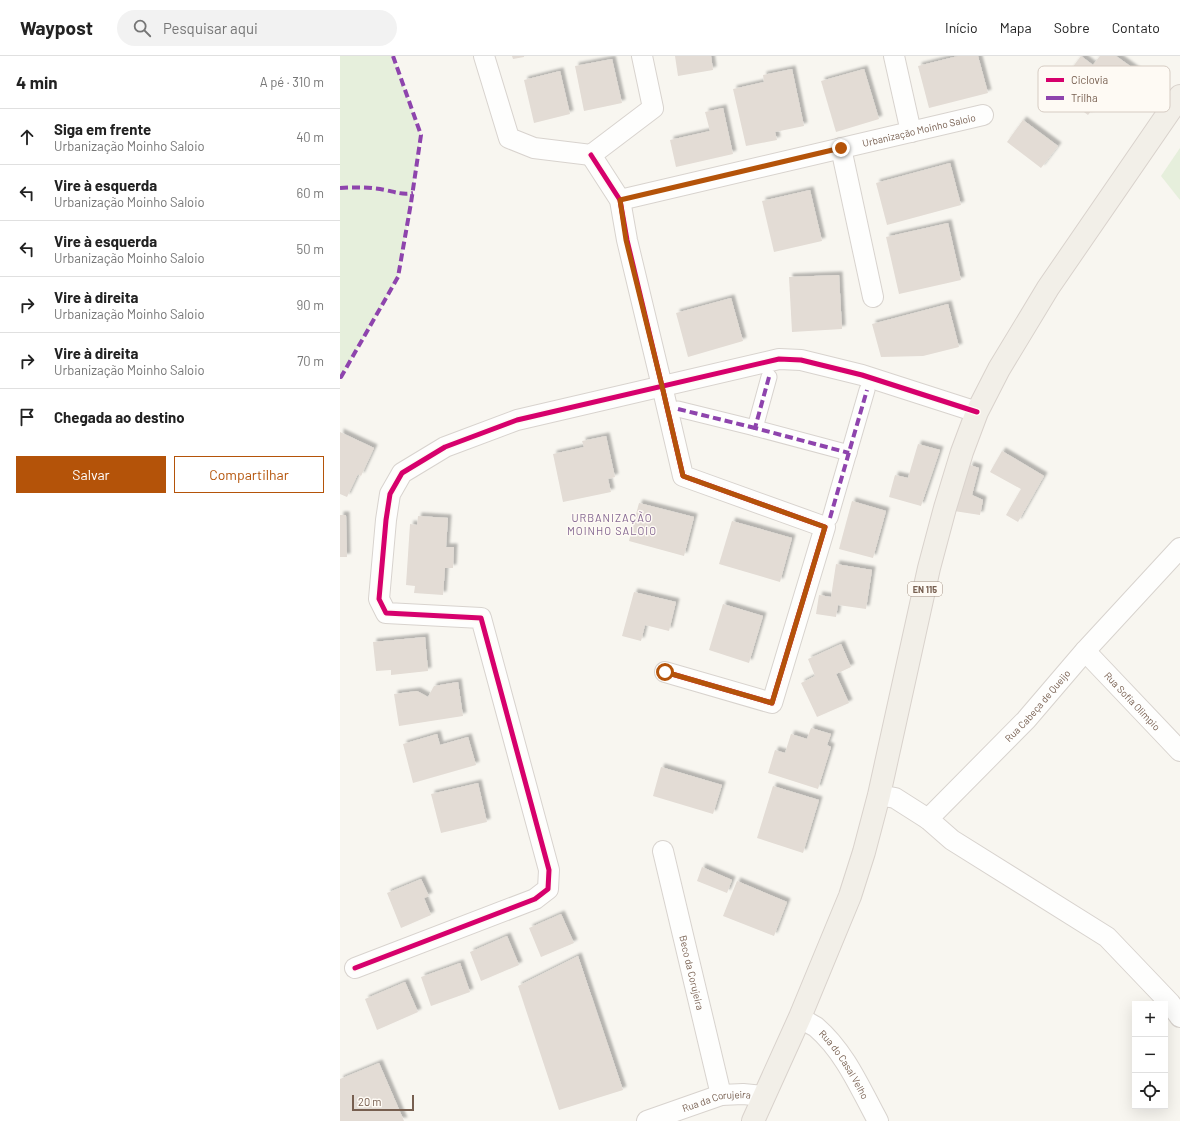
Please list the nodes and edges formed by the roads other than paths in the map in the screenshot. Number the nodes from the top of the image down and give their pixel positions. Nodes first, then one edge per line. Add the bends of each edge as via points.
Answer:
1 (484, 56) edge
2 (642, 56) edge
3 (894, 56) edge
4 (1180, 96) edge
5 (1170, 111) edge
6 (1169, 112) edge
7 (984, 115) dead end
8 (911, 132) junction
9 (841, 148) junction
10 (591, 154) junction
11 (620, 200) junction
12 (873, 297) dead end
13 (769, 377) dead end
14 (662, 386) junction
15 (867, 390) dead end
16 (678, 409) dead end
17 (977, 412) junction
18 (755, 428) junction
19 (849, 453) junction
20 (830, 518) dead end
21 (1180, 548) edge
22 (1085, 651) junction
23 (665, 672) dead end
24 (1180, 751) edge
25 (880, 795) junction
26 (928, 819) junction
27 (663, 851) dead end
28 (355, 968) dead end
29 (800, 1017) junction
30 (1180, 1017) edge
31 (721, 1095) junction
32 (764, 1096) junction
33 (647, 1121) edge
34 (753, 1121) edge
35 (878, 1121) edge

1 - 10 street via 509,138 534,148
2 - 10 street via 653,108
3 - 8 street
4 - 5 main road, EN 115
6 - 17 main road, EN 115 via 1045,294 999,368
7 - 8 street, Urbanização Moinho Saloio
8 - 9 street, Urbanização Moinho Saloio
9 - 11 street, Urbanização Moinho Saloio
9 - 12 street
10 - 11 street
11 - 14 street via 626,240
13 - 18 street
14 - 17 street via 779,359 801,360 862,375
14 - 23 street via 683,476 825,527 772,703
14 - 28 street via 517,420 445,447 402,473 390,494 380,599 386,613 481,618 549,870 548,889 535,898
15 - 19 street
16 - 18 street
17 - 25 main road, EN 115 via 960,459 929,568
18 - 19 street
19 - 20 street
21 - 22 street, Rua Cabeça de Queijo
22 - 24 street, Rua Sofia Olimpio
22 - 26 street, Rua Cabeça de Queijo via 1026,720
25 - 26 street via 895,798
25 - 29 main road, EN 115 via 850,896
26 - 30 street via 952,840 1108,937
27 - 31 street, Beco da Corujeira
29 - 32 main road, EN 115
29 - 35 street, Rua do Casal Velho via 830,1041 846,1062
31 - 32 street, Rua da Corujeira
31 - 33 street, Rua da Corujeira
32 - 34 main road, EN 115

